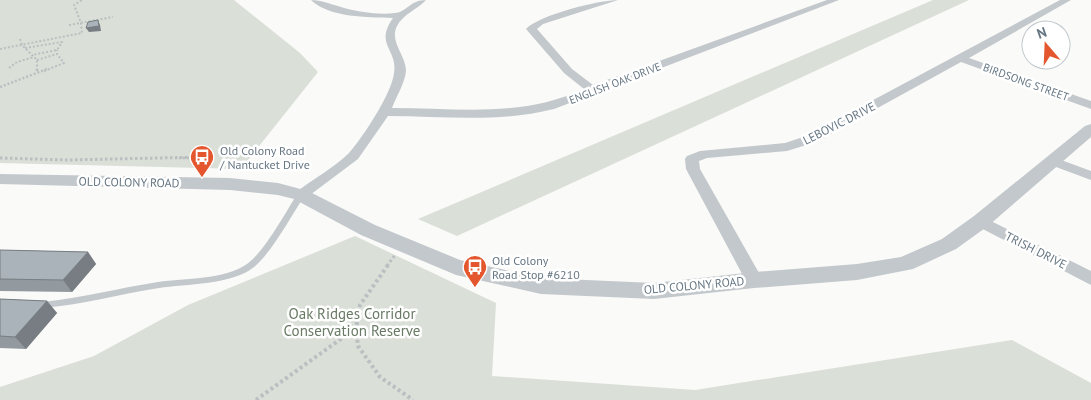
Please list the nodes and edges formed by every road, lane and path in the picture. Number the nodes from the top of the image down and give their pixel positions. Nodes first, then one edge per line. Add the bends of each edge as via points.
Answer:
1 (82, 0) edge
2 (315, 0) edge
3 (422, 0) edge
4 (614, 0) edge
5 (835, 0) edge
6 (1068, 0) edge
7 (399, 16) junction
8 (112, 17) dead end
9 (81, 23) junction
10 (69, 25) dead end
11 (20, 39) dead end
12 (22, 45) junction
13 (25, 48) junction
14 (0, 49) edge
15 (57, 52) junction
16 (34, 57) junction
17 (962, 59) junction
18 (9, 68) dead end
19 (37, 73) junction
20 (0, 87) edge
21 (592, 90) junction
22 (1091, 105) edge
23 (384, 112) junction
24 (1091, 128) edge
25 (0, 158) edge
26 (1053, 161) junction
27 (1091, 176) edge
28 (0, 179) edge
29 (187, 184) junction
30 (301, 195) junction
31 (981, 221) junction
32 (403, 244) junction
33 (1091, 279) edge
34 (754, 280) junction
35 (33, 306) edge
36 (356, 328) junction
37 (256, 400) edge
38 (413, 400) edge

1 - 9 path via 74,5
2 - 7 street via 342,11
3 - 7 street
4 - 21 street via 540,22 531,29 568,71
5 - 21 street, ENGLISH OAK DRIVE
6 - 17 street, LEBOVIC DRIVE
7 - 23 street via 389,36 400,74
8 - 9 path
9 - 10 path
9 - 12 path via 82,33
11 - 12 path
12 - 13 path
12 - 14 path
13 - 15 path via 62,42
13 - 16 path
15 - 16 path
15 - 16 path
15 - 19 path via 64,64
16 - 18 path
16 - 19 path
17 - 22 street, BIRDSONG STREET
17 - 34 street, LEBOVIC DRIVE via 811,139 787,147 705,154 692,160 693,169
19 - 20 path
21 - 23 street, ENGLISH OAK DRIVE via 567,102 503,114
23 - 30 street via 353,156
24 - 26 street, OLD COLONY ROAD
25 - 29 path via 204,157 206,162
26 - 27 street
26 - 31 street, OLD COLONY ROAD
28 - 29 street, OLD COLONY ROAD
29 - 30 street, OLD COLONY ROAD via 252,186
30 - 32 street, OLD COLONY ROAD via 368,230
30 - 35 lane via 257,260 238,273
31 - 33 street, TRISH DRIVE
31 - 34 street, OLD COLONY ROAD via 949,244 906,264 857,272
32 - 34 street, OLD COLONY ROAD via 456,267 541,286 654,291
32 - 36 path via 360,305
36 - 37 path
36 - 38 path via 358,346 380,376

